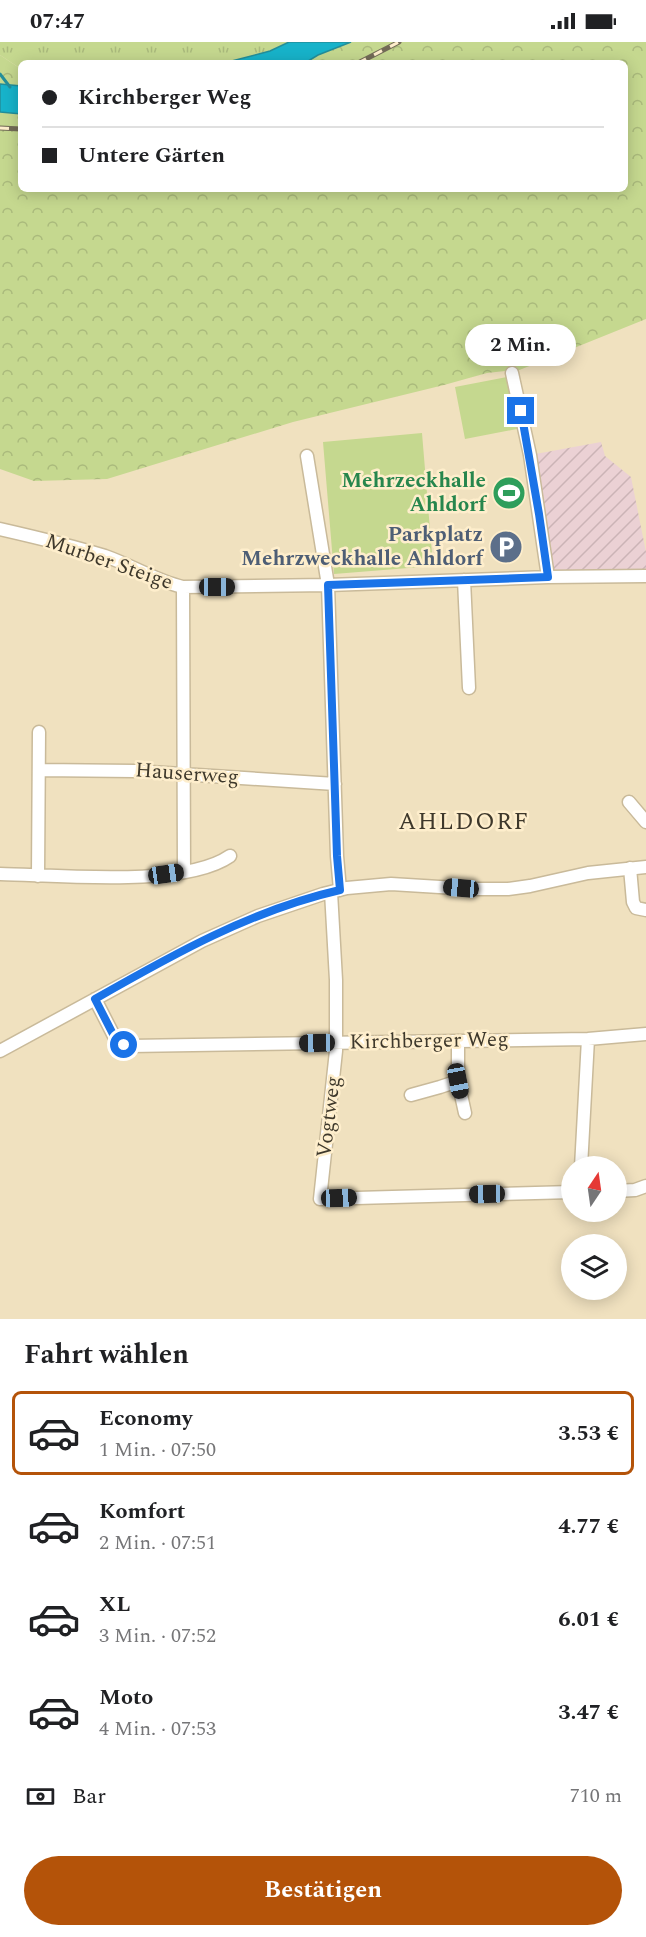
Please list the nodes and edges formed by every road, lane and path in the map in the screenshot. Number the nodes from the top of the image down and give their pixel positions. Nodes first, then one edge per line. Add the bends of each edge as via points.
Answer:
1 (512, 373) dead end
2 (307, 456) dead end
3 (0, 529) edge
4 (646, 576) edge
5 (548, 577) junction
6 (464, 580) junction
7 (328, 585) junction
8 (183, 587) junction
9 (469, 688) dead end
10 (39, 732) dead end
11 (39, 770) junction
12 (183, 774) junction
13 (335, 784) junction
14 (629, 802) dead end
15 (646, 822) edge
16 (230, 856) dead end
17 (646, 867) edge
18 (630, 868) junction
19 (183, 872) junction
20 (0, 874) edge
21 (38, 876) junction
22 (335, 891) junction
23 (646, 910) edge
24 (95, 999) junction
25 (646, 1034) edge
26 (588, 1039) junction
27 (458, 1041) junction
28 (336, 1042) junction
29 (0, 1051) edge
30 (458, 1081) junction
31 (411, 1095) dead end
32 (465, 1113) dead end
33 (582, 1156) edge
34 (646, 1186) edge
35 (627, 1190) edge
36 (561, 1192) edge

1 - 5 street via 530,455
2 - 7 street
3 - 8 street, Murber Steige via 98,554
4 - 5 street, Murber Steige
5 - 6 street, Murber Steige
6 - 7 street, Murber Steige
6 - 9 street
7 - 8 street, Murber Steige
7 - 13 street
8 - 12 street
10 - 11 street
11 - 12 street, Hauserweg
11 - 21 street
12 - 13 street, Hauserweg
12 - 19 street
13 - 22 street
14 - 15 street
16 - 19 street via 219,864
17 - 18 street
18 - 22 street via 508,889 391,884
18 - 23 street via 633,902 636,908
19 - 21 street via 147,876
20 - 21 street
22 - 24 street via 229,928
22 - 28 street, Vogtweg
24 - 28 street, Kirchberger Weg via 116,1040 130,1046
24 - 29 street
25 - 26 street, Kirchberger Weg
26 - 27 street, Kirchberger Weg
26 - 33 street
27 - 28 street, Kirchberger Weg
27 - 30 street
28 - 36 street, Vogtweg via 320,1199
30 - 31 street
30 - 32 street
34 - 35 street

